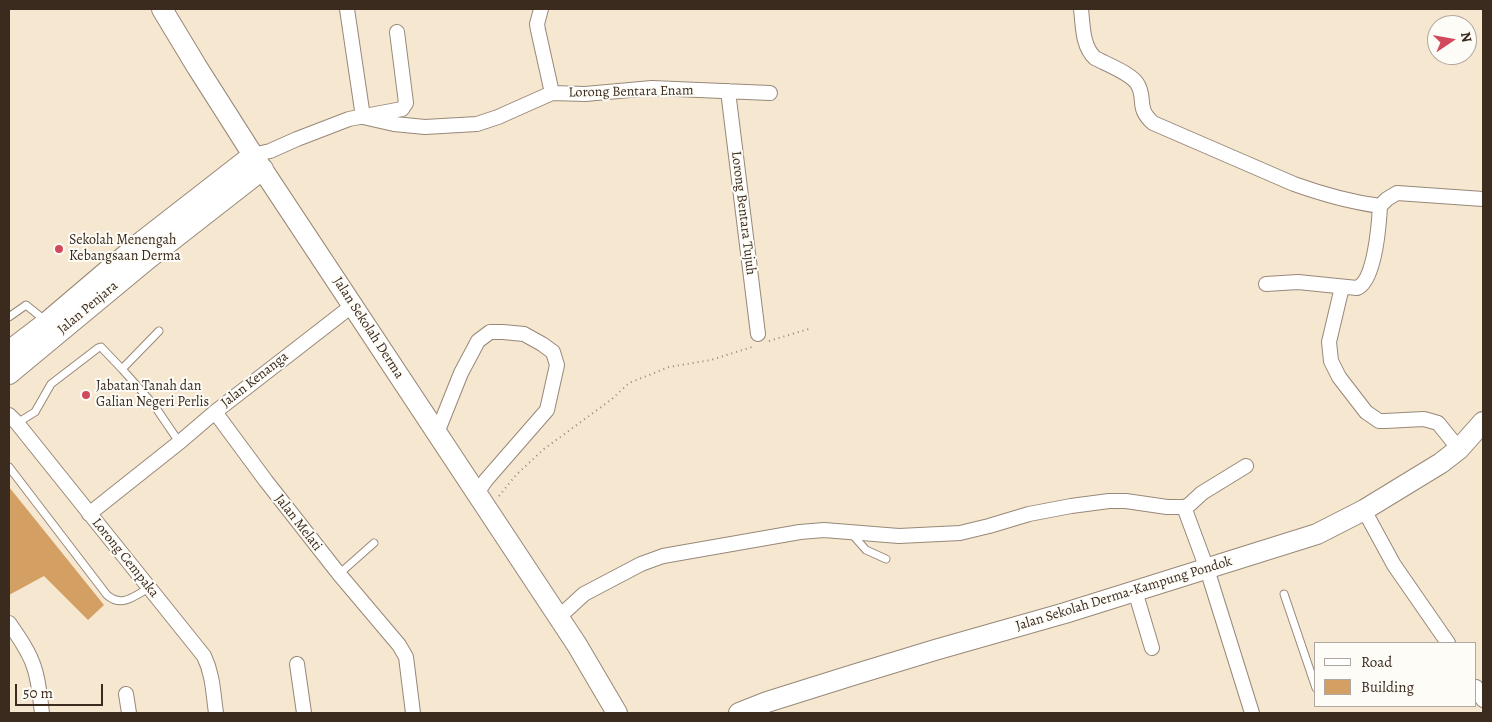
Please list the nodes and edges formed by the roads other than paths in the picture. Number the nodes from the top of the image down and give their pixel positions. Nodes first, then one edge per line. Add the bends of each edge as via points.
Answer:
1 (162, 9) edge
2 (347, 9) edge
3 (541, 9) edge
4 (1081, 9) edge
5 (398, 32) dead end
6 (728, 91) junction
7 (770, 92) dead end
8 (552, 93) junction
9 (363, 117) junction
10 (262, 158) junction
11 (1483, 199) edge
12 (1380, 206) junction
13 (144, 250) junction
14 (1266, 284) dead end
15 (1342, 287) junction
16 (352, 305) junction
17 (9, 317) edge
18 (47, 322) junction
19 (159, 332) dead end
20 (760, 341) road end
21 (9, 351) edge
22 (122, 369) junction
23 (9, 374) edge
24 (215, 412) junction
25 (13, 419) edge
26 (1483, 422) edge
27 (437, 433) junction
28 (181, 441) junction
29 (1459, 449) junction
30 (1246, 466) dead end
31 (9, 467) edge
32 (477, 493) junction
33 (1184, 507) junction
34 (1364, 510) junction
35 (90, 514) junction
36 (851, 532) junction
37 (374, 543) dead end
38 (886, 559) dead end
39 (1207, 569) junction
40 (338, 574) junction
41 (148, 588) junction
42 (1135, 591) junction
43 (1284, 594) dead end
44 (559, 617) junction
45 (9, 622) edge
46 (1447, 642) edge
47 (577, 644) junction
48 (1152, 648) dead end
49 (297, 664) dead end
50 (1314, 682) edge
51 (1477, 689) edge
52 (126, 694) dead end
53 (1483, 700) edge
54 (42, 713) edge
55 (129, 713) edge
56 (216, 713) edge
57 (304, 713) edge
58 (413, 713) edge
59 (617, 713) edge
60 (630, 713) edge
61 (739, 713) edge
62 (1252, 713) edge

1 - 10 street, Jalan Sekolah Derma via 197,67
2 - 9 street
3 - 8 street via 537,24
4 - 12 street via 1088,50 1095,58 1137,82 1143,113 1152,124 1294,184 1338,198
5 - 9 street via 406,103 400,110
6 - 7 street, Lorong Bentara Enam
6 - 8 street, Lorong Bentara Enam via 652,88 585,94
6 - 20 street, Lorong Bentara Tujuh
8 - 9 street via 477,124 425,127
9 - 10 street via 297,138
10 - 13 street, Jalan Penjara
10 - 16 street, Jalan Sekolah Derma
11 - 12 street via 1397,193
12 - 15 street via 1378,233 1366,281 1361,287
13 - 18 street
13 - 23 street, Jalan Penjara
14 - 15 street via 1298,282
15 - 29 street via 1329,342 1330,361 1354,398 1379,421 1424,419 1438,423
16 - 24 street, Jalan Kenanga
16 - 27 street, Jalan Sekolah Derma
17 - 18 lane via 26,305
18 - 21 street
19 - 22 lane
22 - 25 lane via 105,350 98,348 51,384 35,412
22 - 28 lane
24 - 28 street, Jalan Kenanga
24 - 40 street, Jalan Melati
25 - 35 street, Lorong Cempaka
26 - 29 street, Jalan Sekolah Derma-Kampung Pondok
27 - 32 street, Jalan Sekolah Derma
27 - 32 street via 478,341 490,332 524,334 553,352 557,366 547,410
28 - 35 street, Jalan Kenanga
29 - 34 street, Jalan Sekolah Derma-Kampung Pondok
30 - 33 street
31 - 41 lane via 112,600 125,601
32 - 44 street, Jalan Sekolah Derma
33 - 36 street via 1109,501 1029,514 960,533 899,536
33 - 39 street
34 - 39 street, Jalan Sekolah Derma-Kampung Pondok via 1317,534
34 - 46 street via 1394,565
35 - 41 street, Lorong Cempaka
36 - 38 lane via 866,550
36 - 44 street via 800,532 663,556 584,594
37 - 40 lane
39 - 42 street, Jalan Sekolah Derma-Kampung Pondok
39 - 62 street
40 - 58 street, Jalan Melati via 399,644 406,657
41 - 56 street, Lorong Cempaka via 204,656 213,680
42 - 48 street
42 - 61 street, Jalan Sekolah Derma-Kampung Pondok via 926,652
43 - 50 lane
44 - 47 street, Jalan Sekolah Derma
45 - 54 street via 34,666
47 - 59 street, Jalan Sekolah Derma
47 - 60 street, Jalan Sekolah Derma
49 - 57 street
51 - 53 street
52 - 55 street

